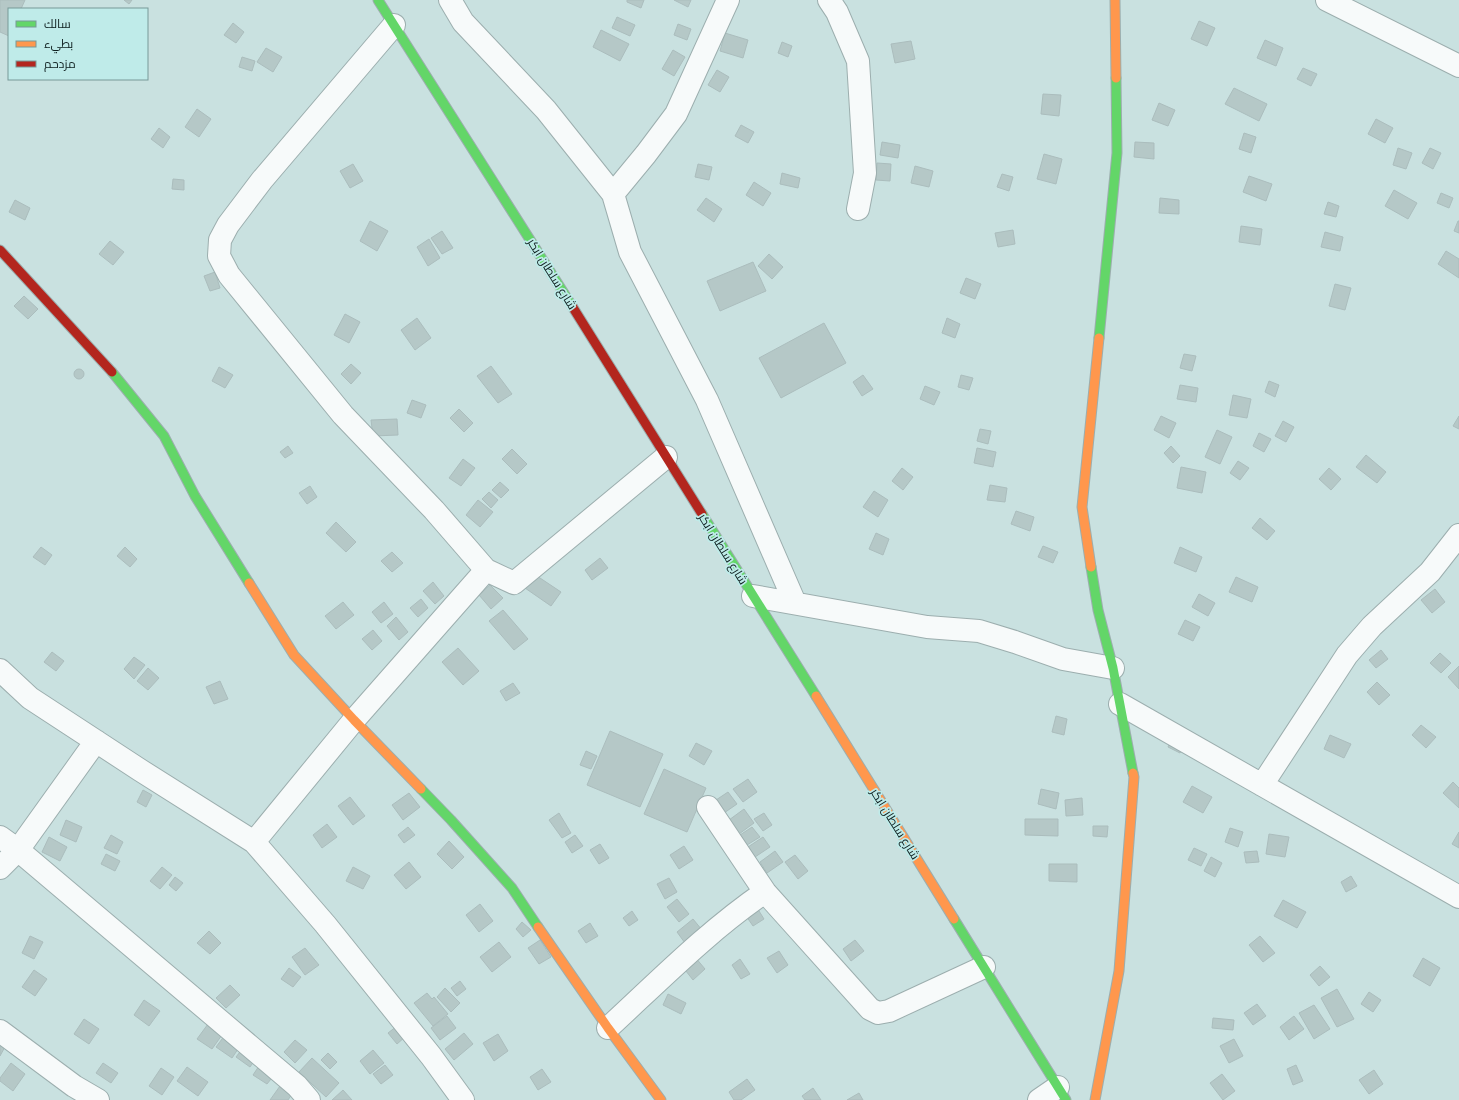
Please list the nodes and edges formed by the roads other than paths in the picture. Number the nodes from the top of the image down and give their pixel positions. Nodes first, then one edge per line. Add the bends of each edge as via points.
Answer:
1 (378, 0) edge
2 (450, 0) edge
3 (728, 0) edge
4 (829, 0) edge
5 (1114, 0) edge
6 (1327, 0) edge
7 (394, 26) junction
8 (1459, 66) edge
9 (613, 194) junction
10 (858, 209) dead end
11 (0, 250) edge
12 (666, 457) junction
13 (1459, 535) edge
14 (486, 570) junction
15 (753, 596) junction
16 (795, 603) junction
17 (1113, 668) junction
18 (0, 670) edge
19 (1120, 704) junction
20 (354, 720) junction
21 (96, 741) junction
22 (1262, 785) junction
23 (708, 807) dead end
24 (0, 837) edge
25 (254, 842) junction
26 (18, 850) junction
27 (0, 868) edge
28 (765, 892) junction
29 (1459, 897) edge
30 (984, 967) junction
31 (608, 1028) junction
32 (0, 1031) edge
33 (69, 1093) edge
34 (1062, 1095) edge
35 (98, 1100) edge
36 (309, 1100) edge
37 (463, 1100) edge
38 (662, 1100) edge
39 (1039, 1100) edge
40 (1095, 1100) edge

1 - 7 main road, شارع سلطان ابكر
2 - 9 street via 463,22 546,110
3 - 9 street via 676,114
4 - 10 street via 837,12 858,61 865,172
5 - 17 main road via 1117,153 1082,507 1098,610
6 - 8 street
7 - 12 main road, شارع سلطان ابكر
7 - 14 street via 262,180 228,225 220,240 219,256 229,275 343,415 434,510
9 - 16 street via 630,252 707,400
11 - 20 main road via 114,374 164,436 195,496 294,655
12 - 14 street via 514,583
12 - 15 main road, شارع سلطان ابكر
13 - 22 street via 1430,572 1372,626 1347,655
14 - 20 street
15 - 16 street
15 - 30 main road, شارع سلطان ابكر
16 - 17 street via 927,627 978,631 1063,659
17 - 19 main road
18 - 21 street via 30,698
19 - 22 street
19 - 40 main road via 1134,777 1119,971
20 - 25 street
20 - 31 main road via 451,820 512,888
21 - 25 street
21 - 26 street
22 - 29 street
23 - 28 street
24 - 26 street
25 - 37 street via 335,935
26 - 27 street
26 - 36 street via 297,1086
28 - 30 street via 870,1009 878,1013 889,1011
28 - 31 street via 738,910
30 - 34 main road, شارع سلطان ابكر
31 - 38 main road
32 - 33 street
33 - 35 street
34 - 39 street

